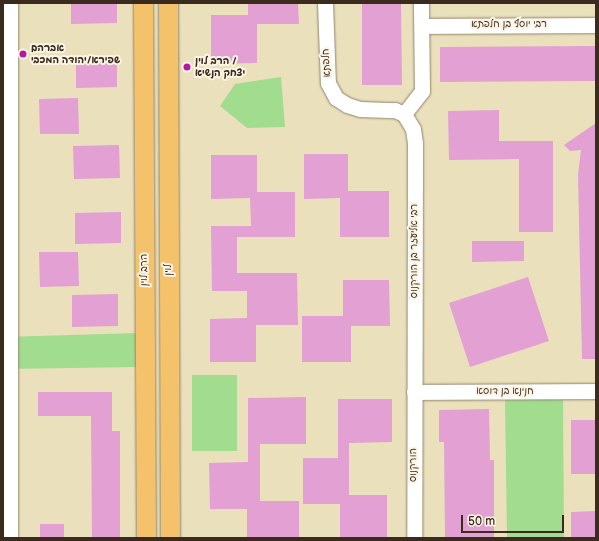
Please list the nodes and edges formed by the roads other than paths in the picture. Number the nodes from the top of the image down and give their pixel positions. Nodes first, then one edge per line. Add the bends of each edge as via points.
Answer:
1 (10, 3) edge
2 (144, 3) edge
3 (168, 3) edge
4 (325, 3) edge
5 (421, 3) edge
6 (596, 25) edge
7 (422, 26) junction
8 (6, 69) edge
9 (404, 114) junction
10 (596, 391) edge
11 (414, 392) junction
12 (7, 469) edge
13 (10, 538) edge
14 (146, 538) edge
15 (170, 538) edge
16 (414, 538) edge

1 - 8 street
2 - 14 main road, הרב לוין
3 - 15 main road, לוין
4 - 9 street, חלפתא via 328,83 336,98 360,109 395,110
5 - 7 street
6 - 7 street, רבי יוסף בן חלפתא
7 - 9 street via 422,91
8 - 12 street
9 - 11 street, רבי אליעזר בן הורקנוס via 410,121 415,143
10 - 11 street, חנינא בן דוסא
11 - 16 street, הורקנוס
12 - 13 street

